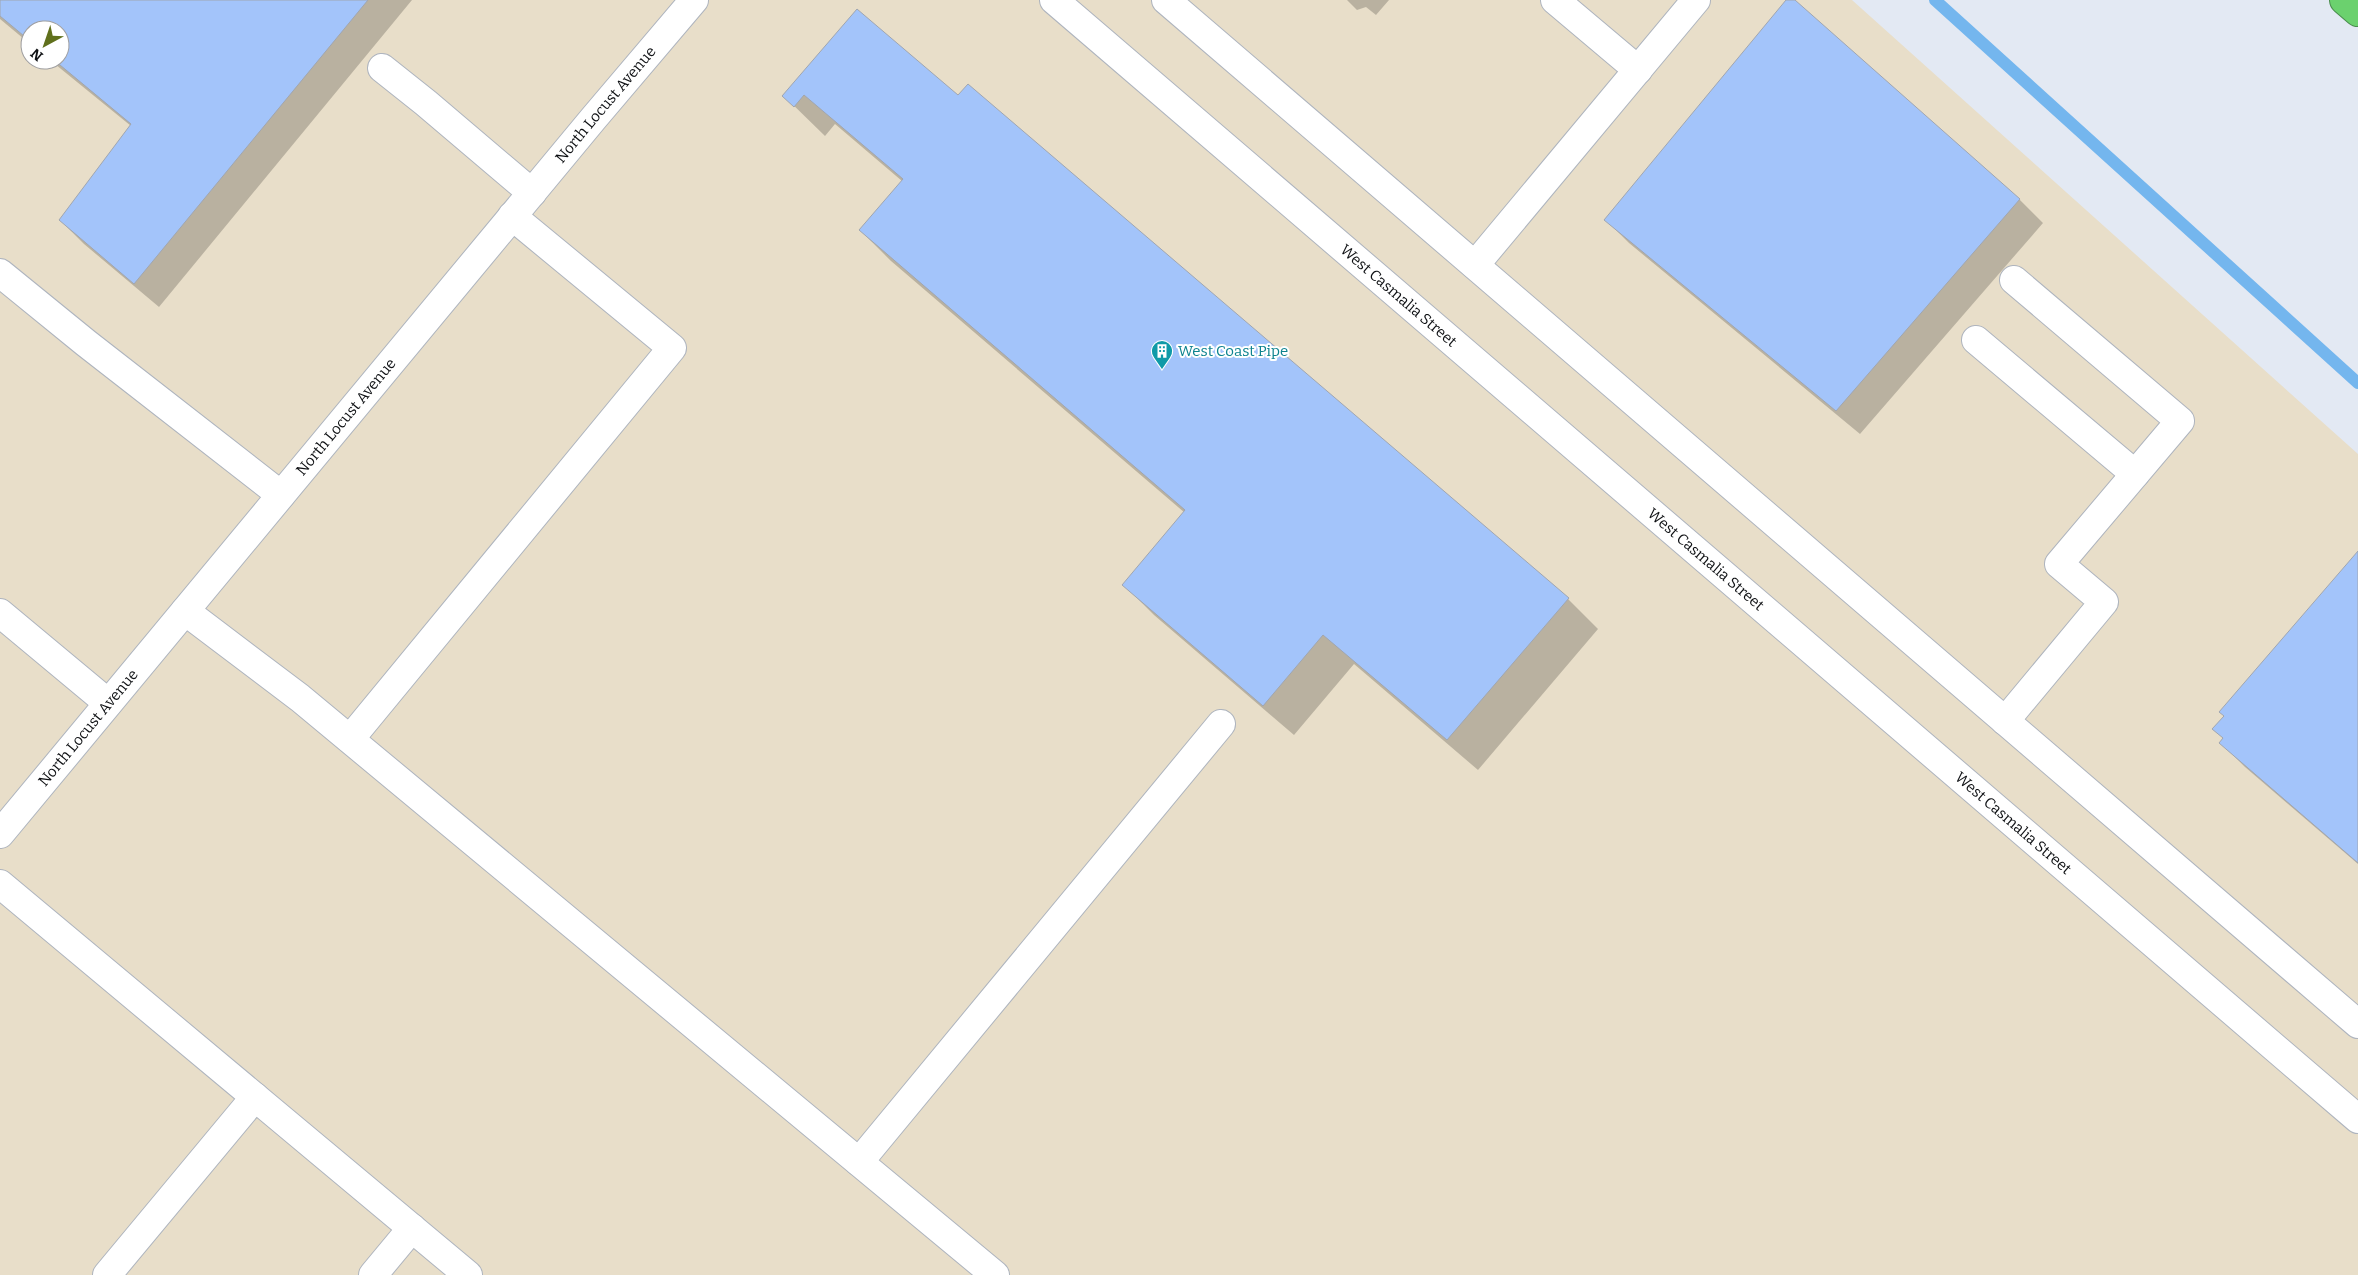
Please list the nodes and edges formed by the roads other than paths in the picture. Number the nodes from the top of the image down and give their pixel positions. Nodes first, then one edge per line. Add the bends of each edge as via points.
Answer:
1 (694, 0) edge
2 (1054, 0) edge
3 (1166, 0) edge
4 (1556, 0) edge
5 (1696, 0) edge
6 (2344, 0) edge
7 (2358, 12) edge
8 (382, 68) dead end
9 (1638, 70) junction
10 (532, 193) junction
11 (512, 216) junction
12 (1475, 265) junction
13 (0, 273) edge
14 (2014, 280) dead end
15 (1976, 340) dead end
16 (2135, 474) junction
17 (281, 496) junction
18 (185, 611) junction
19 (0, 613) edge
20 (108, 703) junction
21 (2005, 721) junction
22 (1221, 724) dead end
23 (350, 739) junction
24 (0, 834) edge
25 (0, 884) edge
26 (2358, 1024) edge
27 (255, 1097) junction
28 (2358, 1119) edge
29 (858, 1162) junction
30 (412, 1228) junction
31 (107, 1275) edge
32 (373, 1275) edge
33 (468, 1275) edge
34 (995, 1275) edge

1 - 10 street, North Locust Avenue
2 - 28 street, West Casmalia Street
3 - 12 street
4 - 9 street
5 - 9 street
6 - 7 highway
8 - 10 street
9 - 12 street
10 - 11 street, North Locust Avenue
11 - 17 street, North Locust Avenue
11 - 23 street via 672,348
12 - 21 street
13 - 17 street
14 - 16 street via 2180,421
15 - 16 street
16 - 21 street via 2059,564 2104,602
17 - 18 street, North Locust Avenue
18 - 20 street, North Locust Avenue
18 - 23 street
19 - 20 street
20 - 24 street, North Locust Avenue
21 - 26 street
22 - 29 street
23 - 29 street
25 - 27 street
27 - 30 street
27 - 31 street
29 - 34 street
30 - 32 street
30 - 33 street

